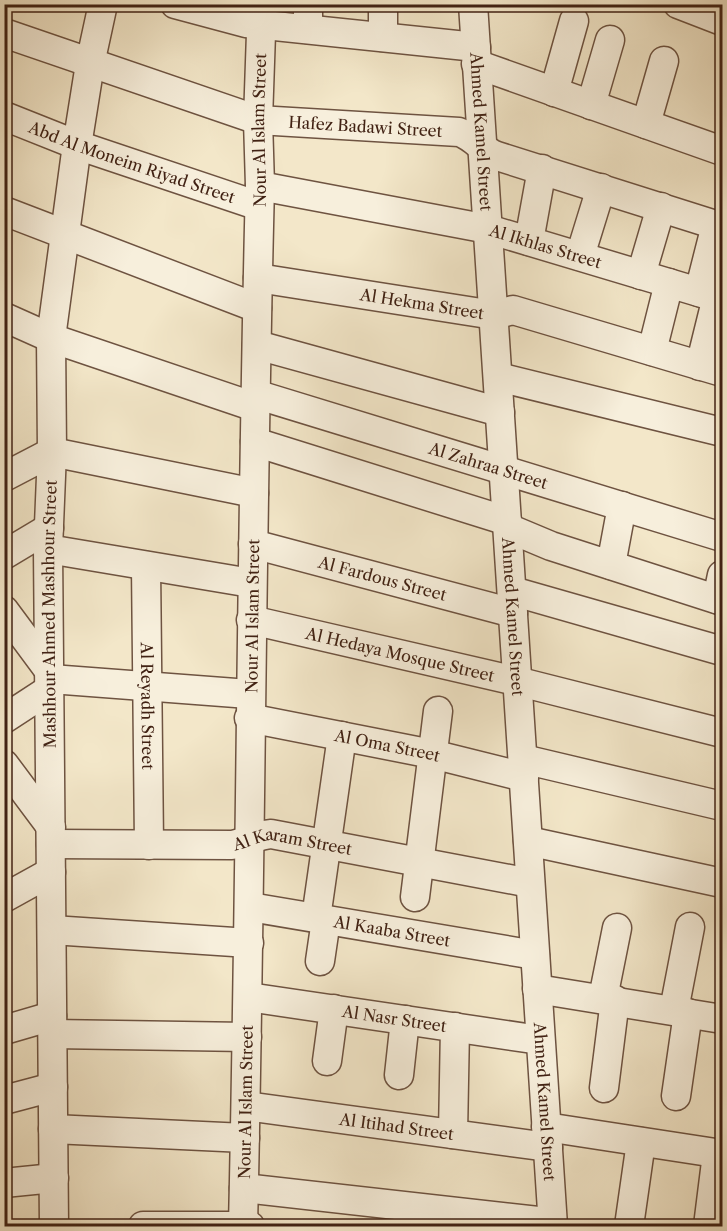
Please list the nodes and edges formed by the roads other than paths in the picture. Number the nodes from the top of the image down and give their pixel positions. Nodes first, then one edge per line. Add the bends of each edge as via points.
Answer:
1 (103, 4) edge
2 (176, 4) edge
3 (383, 4) edge
4 (473, 4) edge
5 (678, 4) edge
6 (262, 14) edge
7 (308, 17) edge
8 (574, 21) dead end
9 (723, 21) edge
10 (4, 33) edge
11 (383, 37) junction
12 (610, 40) dead end
13 (476, 55) junction
14 (664, 62) dead end
15 (90, 64) junction
16 (554, 92) junction
17 (591, 105) junction
18 (4, 116) edge
19 (258, 120) junction
20 (646, 124) junction
21 (720, 142) edge
22 (77, 145) junction
23 (483, 148) junction
24 (542, 169) junction
25 (601, 188) junction
26 (260, 196) junction
27 (661, 207) junction
28 (4, 210) edge
29 (719, 226) edge
30 (488, 229) junction
31 (63, 235) junction
32 (529, 241) junction
33 (579, 256) junction
34 (641, 274) junction
35 (258, 278) junction
36 (669, 283) junction
37 (713, 296) edge
38 (257, 308) junction
39 (494, 315) junction
40 (4, 317) edge
41 (51, 338) junction
42 (256, 345) junction
43 (652, 351) junction
44 (711, 369) edge
45 (498, 377) junction
46 (255, 400) junction
47 (500, 412) junction
48 (723, 432) edge
49 (255, 442) junction
50 (52, 452) junction
51 (504, 470) junction
52 (4, 477) edge
53 (254, 493) junction
54 (622, 506) junction
55 (508, 525) junction
56 (723, 537) edge
57 (49, 539) junction
58 (253, 544) junction
59 (4, 555) edge
60 (610, 565) junction
61 (146, 566) junction
62 (251, 583) junction
63 (721, 592) edge
64 (512, 602) junction
65 (4, 610) edge
66 (251, 620) junction
67 (723, 651) edge
68 (50, 680) junction
69 (516, 681) junction
70 (149, 688) junction
71 (249, 706) junction
72 (438, 711) dead end
73 (4, 719) edge
74 (723, 733) edge
75 (342, 736) junction
76 (432, 754) junction
77 (4, 764) edge
78 (523, 768) junction
79 (723, 806) edge
80 (51, 836) junction
81 (251, 838) junction
82 (528, 841) junction
83 (326, 844) junction
84 (149, 846) junction
85 (419, 862) junction
86 (51, 872) junction
87 (530, 883) junction
88 (723, 884) edge
89 (416, 897) dead end
90 (4, 898) edge
91 (250, 907) junction
92 (321, 919) junction
93 (690, 927) dead end
94 (617, 928) dead end
95 (51, 930) junction
96 (249, 943) junction
97 (535, 955) junction
98 (320, 961) dead end
99 (537, 989) junction
100 (248, 996) junction
101 (609, 999) junction
102 (334, 1009) junction
103 (681, 1012) junction
104 (723, 1019) edge
105 (405, 1020) junction
106 (52, 1025) junction
107 (455, 1027) junction
108 (4, 1030) edge
109 (247, 1037) junction
110 (540, 1040) junction
111 (327, 1061) dead end
112 (399, 1075) dead end
113 (53, 1087) junction
114 (604, 1088) dead end
115 (676, 1096) dead end
116 (4, 1100) edge
117 (246, 1106) junction
118 (53, 1129) junction
119 (453, 1134) junction
120 (547, 1137) junction
121 (245, 1138) junction
122 (641, 1142) junction
123 (720, 1154) edge
124 (54, 1178) junction
125 (4, 1183) edge
126 (244, 1188) junction
127 (243, 1226) edge
128 (54, 1227) edge
129 (142, 1227) edge
130 (250, 1227) edge
131 (553, 1227) edge
132 (629, 1227) edge
133 (708, 1227) edge

1 - 15 street, Mashhour Ahmed Mashhour Street
2 - 6 street via 246,23
3 - 11 street
4 - 13 street, Ahmed Kamel Street
5 - 9 street
6 - 7 street
6 - 19 street, Nour Al Islam Street
7 - 11 street
8 - 16 street
10 - 15 street, Hafez Badawi Street
11 - 13 street
12 - 17 street
13 - 16 street
13 - 23 street, Ahmed Kamel Street
14 - 20 street
15 - 19 street, Hafez Badawi Street
15 - 22 street, Mashhour Ahmed Mashhour Street
16 - 17 street
17 - 20 street
18 - 22 street, Abd Al Moneim Riyad Street
19 - 23 street, Hafez Badawi Street via 459,132
19 - 26 street, Nour Al Islam Street
20 - 21 street
22 - 26 street, Abd Al Moneim Riyad Street
22 - 31 street, Mashhour Ahmed Mashhour Street
23 - 24 street, Hafez Badawi Street
23 - 30 street, Ahmed Kamel Street
24 - 25 street, Hafez Badawi Street
24 - 32 street
25 - 27 street, Hafez Badawi Street
25 - 33 street
26 - 30 street, Al Ikhlas Street
26 - 35 street, Nour Al Islam Street
27 - 29 street, Hafez Badawi Street
27 - 34 street
28 - 31 street
29 - 37 street
30 - 32 street, Al Ikhlas Street
30 - 39 street, Ahmed Kamel Street
31 - 38 street
31 - 41 street, Mashhour Ahmed Mashhour Street
32 - 33 street, Al Ikhlas Street
33 - 34 street, Al Ikhlas Street
34 - 36 street, Al Ikhlas Street
35 - 38 street, Nour Al Islam Street
35 - 39 street, Al Hekma Street
36 - 37 street, Al Ikhlas Street
36 - 43 street
37 - 44 street
38 - 42 street, Nour Al Islam Street
39 - 43 street, Al Hekma Street via 513,310
39 - 45 street, Ahmed Kamel Street
40 - 41 street, Al Zahraa Street
41 - 46 street, Al Zahraa Street
41 - 50 street, Mashhour Ahmed Mashhour Street
42 - 46 street, Nour Al Islam Street
42 - 47 street
43 - 44 street, Al Hekma Street
45 - 47 street, Ahmed Kamel Street
45 - 48 street
46 - 49 street, Nour Al Islam Street
46 - 51 street, Al Zahraa Street
47 - 51 street, Ahmed Kamel Street
49 - 53 street, Nour Al Islam Street
49 - 55 street
50 - 52 street
50 - 53 street
50 - 57 street, Mashhour Ahmed Mashhour Street
51 - 54 street, Al Zahraa Street
51 - 55 street, Ahmed Kamel Street
53 - 58 street, Nour Al Islam Street
54 - 56 street, Al Zahraa Street
54 - 60 street
55 - 60 street via 551,546
55 - 64 street, Ahmed Kamel Street
57 - 59 street
57 - 61 street
57 - 68 street, Mashhour Ahmed Mashhour Street
58 - 62 street, Nour Al Islam Street
58 - 64 street, Al Fardous Street
60 - 63 street
61 - 62 street
61 - 70 street, Al Reyadh Street
62 - 66 street, Nour Al Islam Street
64 - 67 street, Al Fardous Street
64 - 69 street, Ahmed Kamel Street
65 - 68 street
66 - 69 street, Al Hedaya Mosque Street
66 - 71 street, Nour Al Islam Street
68 - 70 street, Al Oma Street
68 - 73 street
68 - 80 street, Mashhour Ahmed Mashhour Street
69 - 74 street, Al Hedaya Mosque Street
69 - 78 street, Ahmed Kamel Street
70 - 71 street, Al Oma Street
70 - 84 street, Al Reyadh Street
71 - 75 street, Al Oma Street
71 - 81 street, Nour Al Islam Street
72 - 76 street
75 - 76 street, Al Oma Street
75 - 83 street
76 - 78 street, Al Oma Street
76 - 85 street
77 - 80 street
78 - 79 street, Al Oma Street
78 - 82 street, Ahmed Kamel Street
80 - 84 street, Al Karam Street
80 - 86 street, Mashhour Ahmed Mashhour Street
81 - 83 street, Al Karam Street via 272,834
81 - 84 street, Al Karam Street via 232,845
81 - 91 street, Nour Al Islam Street
82 - 87 street, Ahmed Kamel Street
82 - 88 street
83 - 85 street, Al Karam Street
83 - 92 street
85 - 87 street, Al Karam Street
85 - 89 street
86 - 90 street
86 - 95 street, Mashhour Ahmed Mashhour Street
87 - 97 street, Ahmed Kamel Street
91 - 92 street, Al Kaaba Street
91 - 96 street, Nour Al Islam Street
92 - 97 street, Al Kaaba Street
92 - 98 street
93 - 103 street
94 - 101 street
95 - 96 street
95 - 106 street, Mashhour Ahmed Mashhour Street
96 - 100 street, Nour Al Islam Street
97 - 99 street, Ahmed Kamel Street
99 - 101 street
99 - 110 street, Ahmed Kamel Street
100 - 102 street, Al Nasr Street
100 - 109 street, Nour Al Islam Street
101 - 103 street
101 - 114 street
102 - 105 street, Al Nasr Street
102 - 111 street
103 - 104 street
103 - 115 street
105 - 107 street, Al Nasr Street
105 - 112 street
106 - 108 street
106 - 109 street
106 - 113 street, Mashhour Ahmed Mashhour Street
107 - 110 street, Al Nasr Street
107 - 119 street
109 - 117 street, Nour Al Islam Street
110 - 120 street, Ahmed Kamel Street
113 - 116 street
113 - 118 street, Mashhour Ahmed Mashhour Street
117 - 119 street, Al Itihad Street
117 - 121 street, Nour Al Islam Street
118 - 121 street
118 - 124 street, Mashhour Ahmed Mashhour Street
119 - 120 street, Al Itihad Street
120 - 122 street, Al Itihad Street
120 - 131 street, Ahmed Kamel Street
121 - 126 street, Nour Al Islam Street
122 - 123 street, Al Itihad Street
122 - 132 street
123 - 133 street
124 - 125 street
124 - 128 street, Mashhour Ahmed Mashhour Street
126 - 127 street, Nour Al Islam Street
126 - 131 street via 547,1222
127 - 129 street
127 - 130 street

